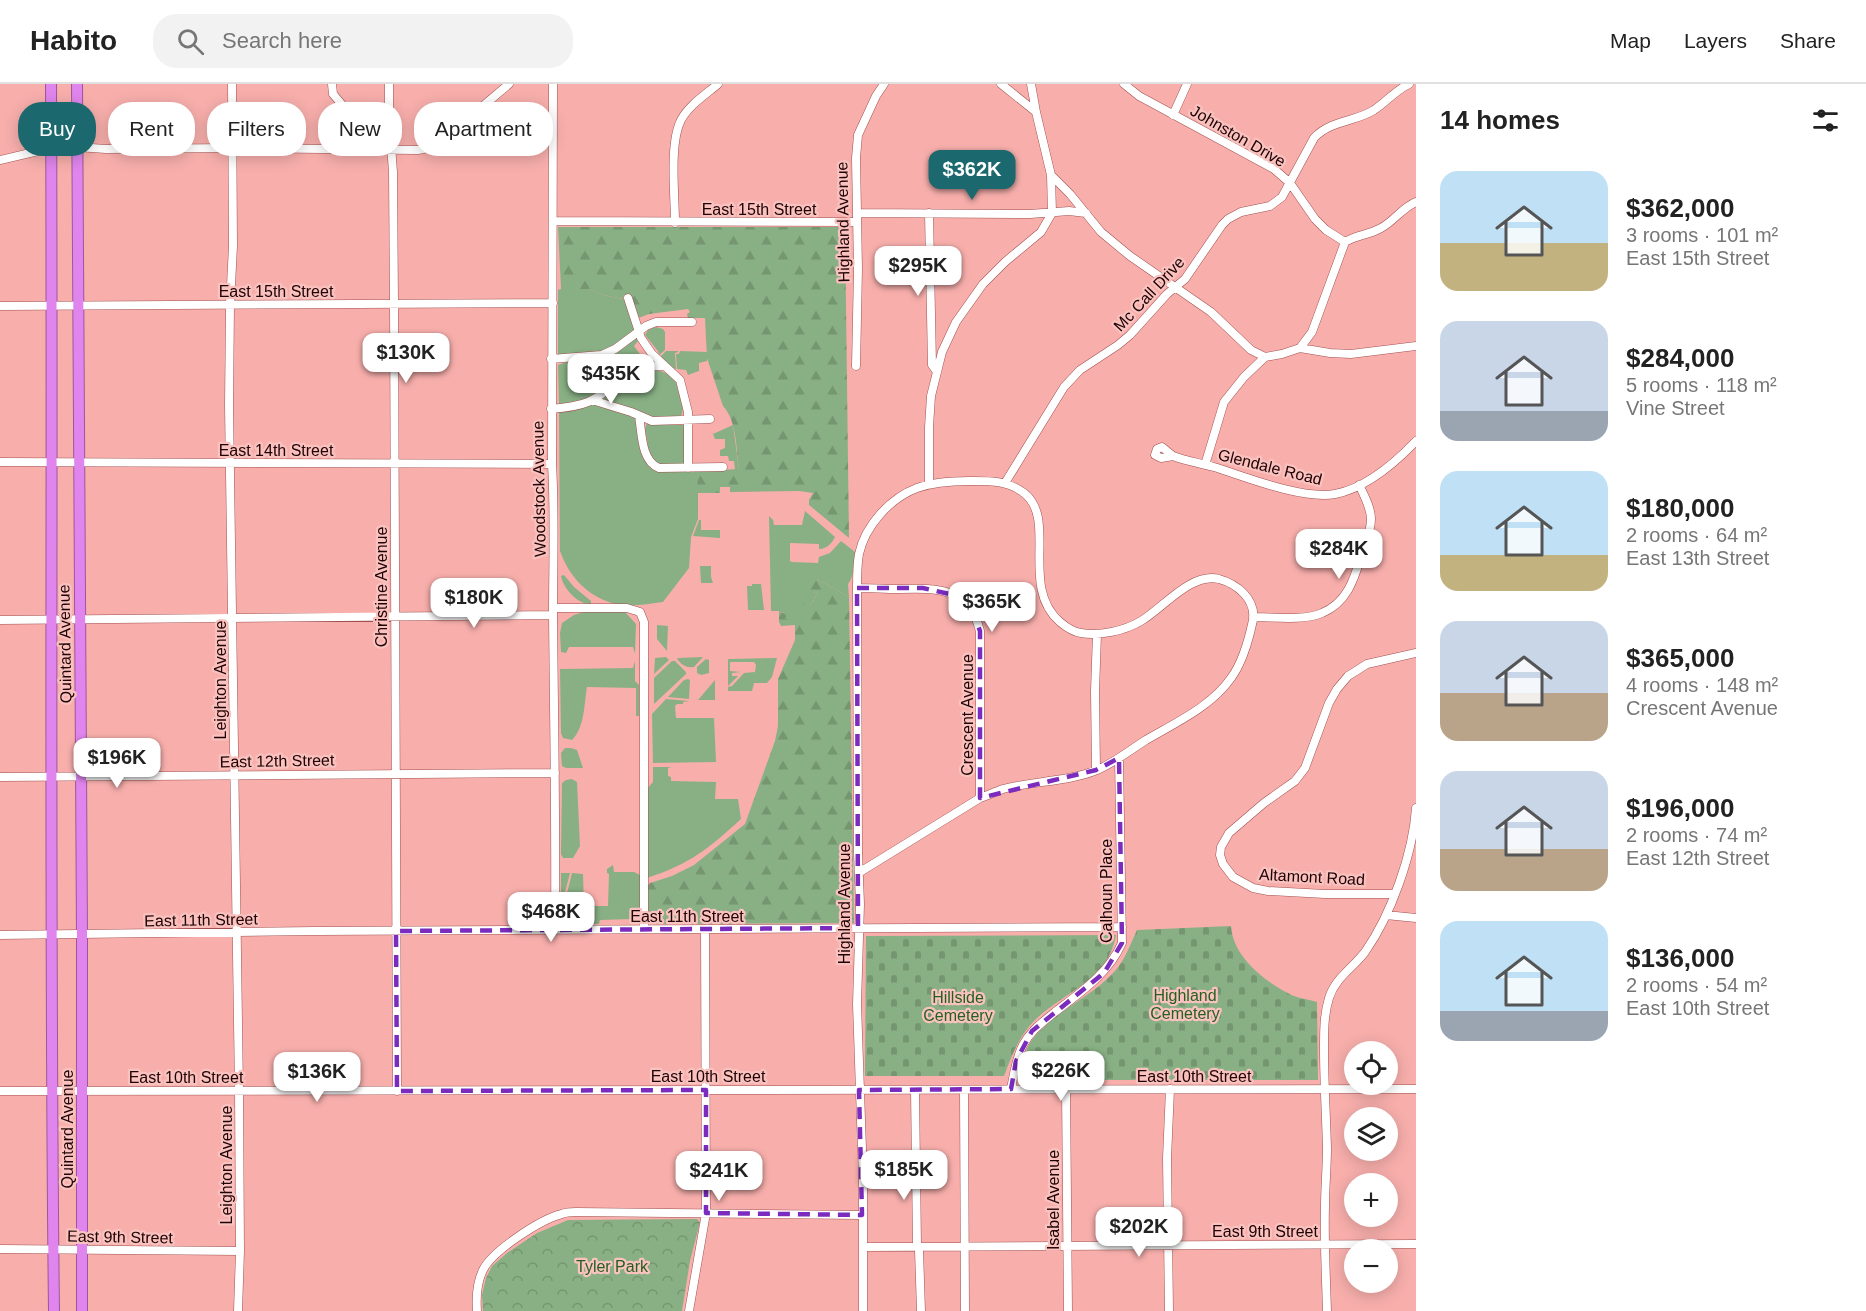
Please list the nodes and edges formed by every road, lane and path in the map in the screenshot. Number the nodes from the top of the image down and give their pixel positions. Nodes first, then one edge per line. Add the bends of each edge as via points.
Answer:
1 (51, 84) edge
2 (77, 84) edge
3 (232, 84) edge
4 (332, 84) edge
5 (389, 84) edge
6 (509, 84) edge
7 (553, 84) edge
8 (718, 84) edge
9 (884, 84) edge
10 (1001, 84) edge
11 (1030, 84) edge
12 (1124, 84) edge
13 (1187, 84) edge
14 (1409, 84) edge
15 (51, 102) edge
16 (77, 102) edge
17 (232, 102) edge
18 (340, 102) edge
19 (389, 102) edge
20 (1036, 112) junction
21 (1173, 115) junction
22 (96, 148) edge
23 (207, 148) edge
24 (402, 149) edge
25 (18, 156) edge
26 (51, 156) edge
27 (77, 156) edge
28 (233, 156) edge
29 (391, 156) edge
30 (0, 160) edge
31 (1051, 175) junction
32 (1290, 183) junction
33 (1416, 202) edge
34 (929, 213) junction
35 (1052, 213) junction
36 (1086, 213) junction
37 (857, 218) junction
38 (553, 221) junction
39 (675, 223) junction
40 (1345, 242) junction
41 (1175, 288) junction
42 (628, 298) dead end
43 (553, 303) junction
44 (394, 304) junction
45 (230, 305) junction
46 (0, 306) edge
47 (52, 306) junction
48 (78, 306) junction
49 (692, 322) dead end
50 (639, 332) junction
51 (1416, 346) edge
52 (1300, 348) junction
53 (1265, 357) junction
54 (551, 359) junction
55 (664, 366) junction
56 (856, 366) dead end
57 (937, 372) junction
58 (592, 400) junction
59 (552, 409) junction
60 (639, 416) junction
61 (710, 419) dead end
62 (688, 420) junction
63 (1416, 441) edge
64 (1173, 456) dead end
65 (0, 462) edge
66 (52, 462) junction
67 (80, 463) junction
68 (231, 463) junction
69 (394, 463) junction
70 (552, 464) junction
71 (1205, 465) junction
72 (723, 467) dead end
73 (688, 468) junction
74 (1005, 483) junction
75 (929, 484) junction
76 (1359, 485) junction
77 (857, 588) junction
78 (553, 612) junction
79 (395, 617) junction
80 (1253, 617) junction
81 (233, 618) junction
82 (80, 619) junction
83 (0, 620) edge
84 (52, 620) junction
85 (1097, 634) junction
86 (1416, 653) edge
87 (1119, 758) junction
88 (1096, 770) junction
89 (555, 772) junction
90 (395, 774) junction
91 (81, 776) junction
92 (234, 776) junction
93 (0, 777) edge
94 (52, 777) junction
95 (980, 798) junction
96 (1416, 808) edge
97 (860, 872) junction
98 (1395, 894) junction
99 (1386, 915) junction
100 (1416, 918) edge
101 (1122, 927) junction
102 (858, 928) junction
103 (644, 929) junction
104 (705, 929) junction
105 (555, 930) junction
106 (396, 931) junction
107 (237, 933) junction
108 (0, 935) edge
109 (52, 935) junction
110 (82, 935) junction
111 (1011, 1089) junction
112 (1066, 1089) junction
113 (1170, 1089) junction
114 (1324, 1089) junction
115 (1416, 1089) edge
116 (397, 1090) junction
117 (706, 1090) junction
118 (860, 1090) junction
119 (915, 1090) junction
120 (964, 1090) junction
121 (0, 1091) edge
122 (52, 1091) junction
123 (81, 1091) junction
124 (239, 1091) junction
125 (706, 1213) junction
126 (862, 1215) junction
127 (1416, 1244) edge
128 (1167, 1245) junction
129 (1325, 1245) junction
130 (917, 1246) junction
131 (965, 1246) junction
132 (1066, 1246) junction
133 (863, 1247) junction
134 (0, 1250) edge
135 (54, 1250) junction
136 (81, 1250) junction
137 (240, 1251) junction
138 (54, 1311) edge
139 (82, 1311) edge
140 (238, 1311) edge
141 (477, 1311) edge
142 (689, 1311) edge
143 (863, 1311) edge
144 (921, 1311) edge
145 (965, 1311) edge
146 (1068, 1311) edge
147 (1169, 1311) edge
148 (1327, 1311) edge

1 - 15 highway, Quintard Avenue
2 - 16 highway, Quintard Avenue
3 - 17 street, Leighton Avenue
4 - 18 street via 333,94
5 - 19 street, Christine Avenue
6 - 24 street via 433,147
7 - 38 street, Woodstock Avenue
8 - 39 street via 681,120 676,136
9 - 37 street, Highland Avenue via 858,135
10 - 20 street
11 - 20 street
12 - 21 street, Johnston Drive
13 - 21 street
14 - 32 street, Mc Call Drive via 1374,110 1319,132
20 - 31 street
21 - 32 street, Johnston Drive via 1274,169
22 - 23 street
25 - 30 street
26 - 47 highway, Quintard Avenue
27 - 48 highway, Quintard Avenue
28 - 45 street, Leighton Avenue
29 - 44 street, Christine Avenue
31 - 35 street
31 - 36 street
32 - 40 street, Johnston Drive via 1315,219
32 - 41 street, Mc Call Drive via 1282,197 1270,206 1228,219
33 - 40 street via 1379,230
34 - 35 street, East 15th Street
34 - 37 street, East 15th Street
34 - 57 street via 932,365
35 - 36 street, East 15th Street
35 - 57 street via 1041,232 1005,262 973,297 949,337
36 - 41 street via 1101,232
37 - 39 street, East 15th Street
37 - 56 street, Highland Avenue
38 - 39 street, East 15th Street
38 - 43 street, Woodstock Avenue
40 - 52 street via 1312,332
41 - 53 street
41 - 74 street, Mc Call Drive via 1130,335 1080,370 1064,387
42 - 50 street
43 - 44 street, East 15th Street
43 - 54 street, Woodstock Avenue
44 - 45 street, East 15th Street
44 - 69 street, Christine Avenue
45 - 48 street, East 15th Street
45 - 68 street, Leighton Avenue
46 - 47 street, East 15th Street
47 - 48 street, East 15th Street
47 - 66 highway, Quintard Avenue
48 - 67 highway, Quintard Avenue
49 - 50 street via 656,322
50 - 54 street via 602,355
50 - 55 street via 651,354
51 - 52 street via 1351,354
52 - 53 street
53 - 71 street via 1224,402
54 - 59 street, Woodstock Avenue
55 - 58 street via 644,367 631,373
55 - 62 street via 680,380
57 - 75 street via 931,396
58 - 59 street
58 - 60 street
59 - 70 street, Woodstock Avenue
60 - 62 street via 652,421
60 - 73 street via 646,456 654,466
61 - 62 street
62 - 73 street
63 - 76 street, Glendale Road
64 - 71 street, Glendale Road
65 - 66 street, East 14th Street
66 - 67 street, East 14th Street
66 - 84 highway, Quintard Avenue
67 - 68 street, East 14th Street
67 - 82 highway, Quintard Avenue
68 - 69 street, East 14th Street
68 - 81 street, Leighton Avenue
69 - 70 street, East 14th Street
69 - 79 street, Christine Avenue
70 - 78 street, Woodstock Avenue
71 - 76 street, Glendale Road via 1323,495
72 - 73 street
74 - 75 street, Highland Avenue
74 - 85 street via 1029,498 1037,513 1039,582 1047,609 1076,632
75 - 77 street, Highland Avenue via 909,491 879,515 862,543
76 - 80 street via 1371,518 1353,579 1342,600 1316,615
77 - 95 street, Crescent Avenue via 940,589 961,599 972,610 980,632
77 - 97 street, Highland Avenue
78 - 79 street
78 - 89 street, Woodstock Avenue
78 - 103 street via 627,608 640,612 644,621
79 - 81 street
79 - 90 street, Christine Avenue
80 - 85 street via 1251,603 1241,590 1211,578 1187,586 1139,623
80 - 87 street via 1240,664 1221,690 1204,705
81 - 82 street
81 - 92 street, Leighton Avenue
82 - 84 street
82 - 91 highway, Quintard Avenue
83 - 84 street
84 - 94 highway, Quintard Avenue
85 - 88 street
86 - 98 street, Altamont Road via 1367,664 1348,676 1329,703 1305,768 1295,781 1229,833 1220,855 1233,877 1253,888
87 - 88 street
87 - 101 street, Calhoun Place
88 - 95 street
89 - 90 street, East 12th Street
89 - 105 street, Woodstock Avenue
90 - 92 street, East 12th Street
90 - 106 street, Christine Avenue
91 - 92 street, East 12th Street
91 - 94 street, East 12th Street
91 - 110 highway, Quintard Avenue
92 - 107 street, Leighton Avenue
93 - 94 street, East 12th Street
94 - 109 highway, Quintard Avenue
95 - 97 street
96 - 98 street via 1414,829
97 - 102 street, Highland Avenue
98 - 99 street
99 - 100 street
99 - 114 street via 1366,951 1340,978 1328,999
101 - 102 street, East 11th Street
101 - 111 street, Calhoun Place via 1122,943 1104,973 1032,1031 1016,1061
102 - 104 street, East 11th Street
102 - 118 street, Highland Avenue
103 - 104 street, East 11th Street
103 - 105 street, East 11th Street
104 - 117 street
105 - 106 street, East 11th Street
106 - 107 street, East 11th Street
106 - 116 street, Christine Avenue
107 - 110 street, East 11th Street
107 - 124 street, Leighton Avenue
108 - 109 street, East 11th Street
109 - 110 street, East 11th Street
109 - 122 highway, Quintard Avenue
110 - 123 highway, Quintard Avenue
111 - 112 street, East 10th Street
111 - 120 street, East 10th Street
112 - 113 street, East 10th Street
112 - 132 street, Isabel Avenue
113 - 114 street, East 10th Street
113 - 128 street
114 - 115 street, East 10th Street
114 - 129 street
116 - 117 street, East 10th Street
116 - 124 street, East 10th Street
117 - 118 street, East 10th Street
117 - 125 street
118 - 119 street, East 10th Street
118 - 126 street, Highland Avenue
119 - 120 street, East 10th Street
119 - 130 street
120 - 131 street
121 - 122 street, East 10th Street
122 - 123 street, East 10th Street
122 - 135 highway, Quintard Avenue
123 - 124 street, East 10th Street
123 - 136 highway, Quintard Avenue
124 - 137 street, Leighton Avenue
125 - 126 street
125 - 141 street via 576,1212 548,1219 492,1257 483,1270 476,1294
125 - 142 street
126 - 133 street, Highland Avenue
127 - 129 street, East 9th Street
128 - 129 street, East 9th Street
128 - 132 street, East 9th Street
128 - 147 street
129 - 148 street
130 - 131 street, East 9th Street
130 - 133 street, East 9th Street
130 - 144 street
131 - 132 street, East 9th Street
131 - 145 street
132 - 146 street, Isabel Avenue
133 - 143 street, Highland Avenue
134 - 135 street, East 9th Street
135 - 136 street, East 9th Street
135 - 138 highway, Quintard Avenue
136 - 137 street, East 9th Street
136 - 139 highway, Quintard Avenue
137 - 140 street, Leighton Avenue

